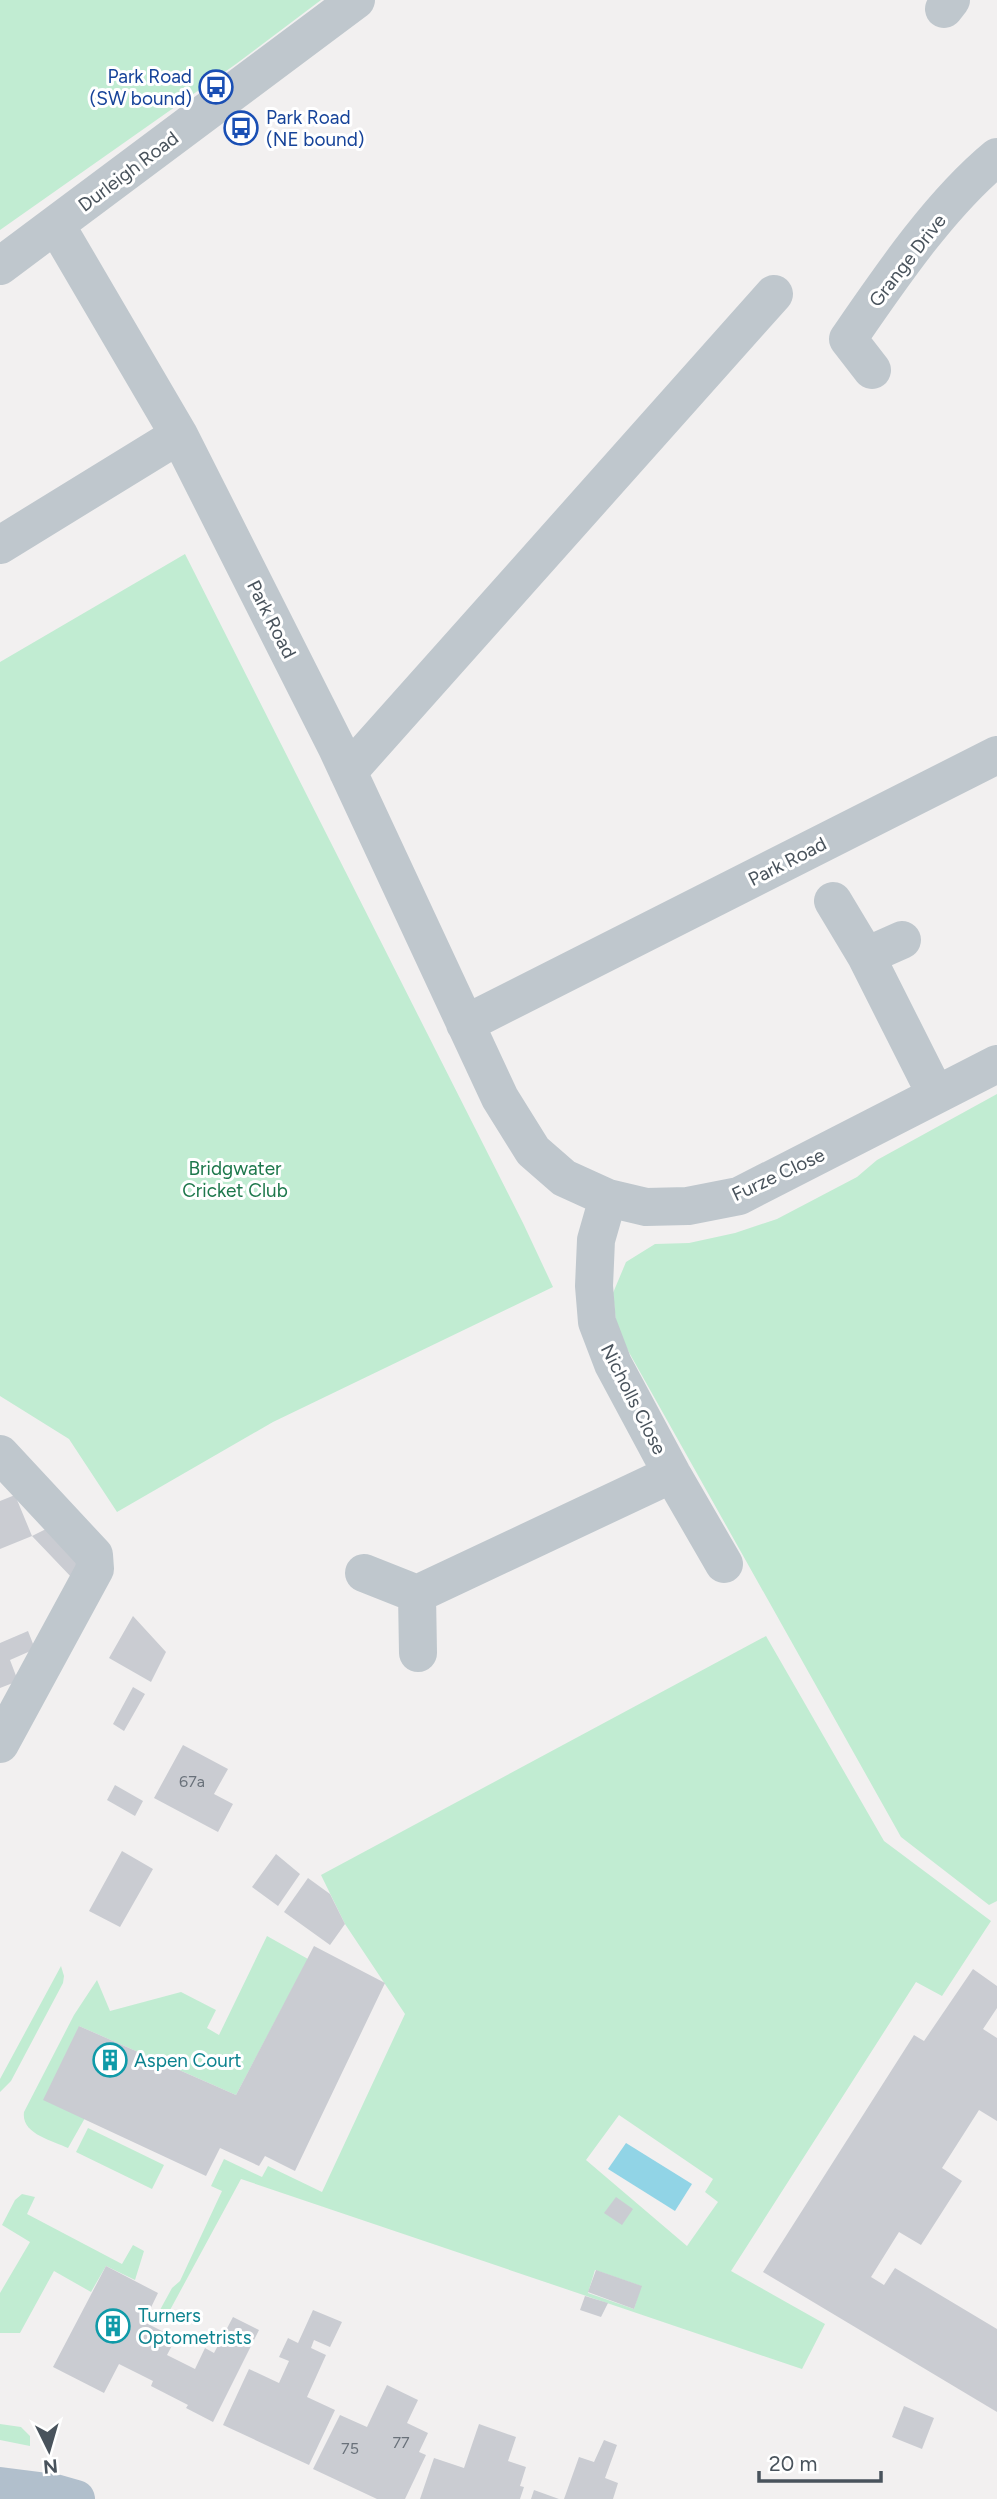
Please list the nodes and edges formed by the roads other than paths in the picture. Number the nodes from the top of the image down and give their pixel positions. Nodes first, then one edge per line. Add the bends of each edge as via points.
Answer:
1 (356, 0) edge
2 (997, 157) edge
3 (56, 225) junction
4 (0, 266) edge
5 (774, 294) dead end
6 (872, 370) dead end
7 (179, 435) junction
8 (0, 545) edge
9 (997, 755) edge
10 (348, 772) junction
11 (833, 901) dead end
12 (902, 940) dead end
13 (866, 956) junction
14 (465, 1024) junction
15 (997, 1064) edge
16 (936, 1095) junction
17 (608, 1198) junction
18 (0, 1454) edge
19 (672, 1474) junction
20 (724, 1564) dead end
21 (364, 1573) dead end
22 (417, 1594) junction
23 (418, 1653) dead end
24 (0, 1744) edge
25 (0, 2486) edge
26 (76, 2499) edge

1 - 3 street, Durleigh Road
2 - 6 street, Grange Drive via 969,181 848,339
3 - 4 street, Durleigh Road
3 - 7 street, Park Road
5 - 10 street
7 - 8 street
7 - 10 street, Park Road
9 - 14 street, Park Road
10 - 14 street, Park Road
11 - 13 street
12 - 13 street
13 - 16 street
14 - 17 street, Park Road via 500,1098 533,1151 564,1178
15 - 16 street, Furze Close
16 - 17 street, Furze Close via 738,1196 646,1208
17 - 19 street, Nicholls Close via 596,1240 597,1322 612,1364
18 - 24 street via 94,1555 95,1569
19 - 20 street, Nicholls Close
19 - 22 street, Nicholls Close
21 - 22 street
22 - 23 street
25 - 26 main road

